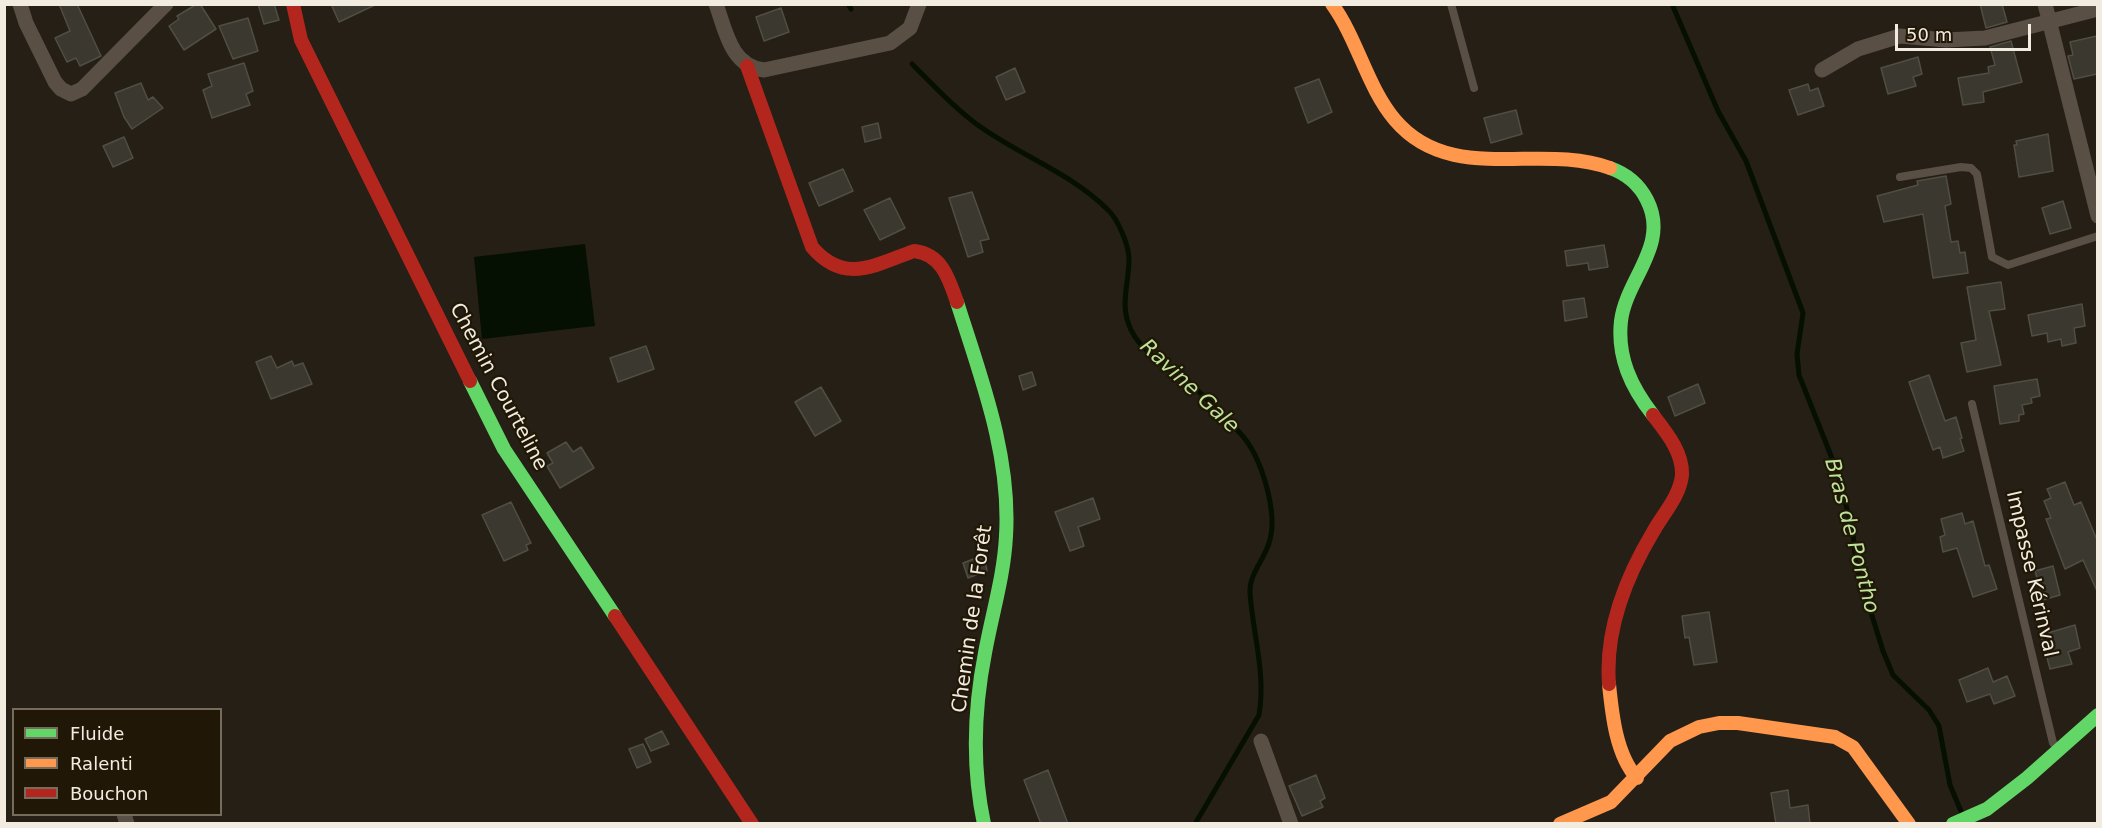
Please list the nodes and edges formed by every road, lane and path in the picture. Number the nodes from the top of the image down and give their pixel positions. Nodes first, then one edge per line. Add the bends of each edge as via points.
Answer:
1 (20, 4) edge
2 (166, 4) edge
3 (293, 4) edge
4 (716, 4) edge
5 (919, 4) edge
6 (1332, 4) edge
7 (1451, 4) edge
8 (2044, 4) edge
9 (2097, 9) edge
10 (2048, 20) junction
11 (747, 66) junction
12 (1822, 70) dead end
13 (1474, 88) dead end
14 (1900, 177) dead end
15 (2097, 216) edge
16 (2097, 236) edge
17 (1972, 404) dead end
18 (2097, 715) edge
19 (1261, 741) dead end
20 (2059, 749) junction
21 (1637, 778) junction
22 (752, 824) edge
23 (984, 824) edge
24 (1291, 824) edge
25 (1560, 824) edge
26 (1909, 824) edge
27 (1953, 824) edge

1 - 2 street via 55,82 71,94 82,89
3 - 22 street, Chemin Courteline via 301,40 504,449
4 - 11 street via 734,53
5 - 11 street via 910,28 890,43 776,70
6 - 21 street via 1347,26 1384,106 1420,142 1470,159 1586,160 1630,179 1644,192 1652,211 1654,232 1648,259 1628,295 1623,314 1622,350 1635,390 1676,450 1683,475 1639,554 1621,595 1610,639 1612,712 1629,771
7 - 13 lane
8 - 10 street
9 - 10 street
10 - 12 street via 1984,38 1900,36 1858,49
10 - 15 street
11 - 23 street, Chemin de la Forêt via 812,248 820,259 843,271 914,251 942,264 996,426 1007,498 1006,537 984,655 978,717 976,779
14 - 16 lane via 1971,168 1977,174 1992,257 2008,266
17 - 20 lane, Impasse Kérinval via 2053,743
18 - 20 street
19 - 24 street
20 - 27 street via 1987,809
21 - 25 street via 1611,802
21 - 26 street via 1670,741 1699,727 1738,723 1815,732 1853,747

